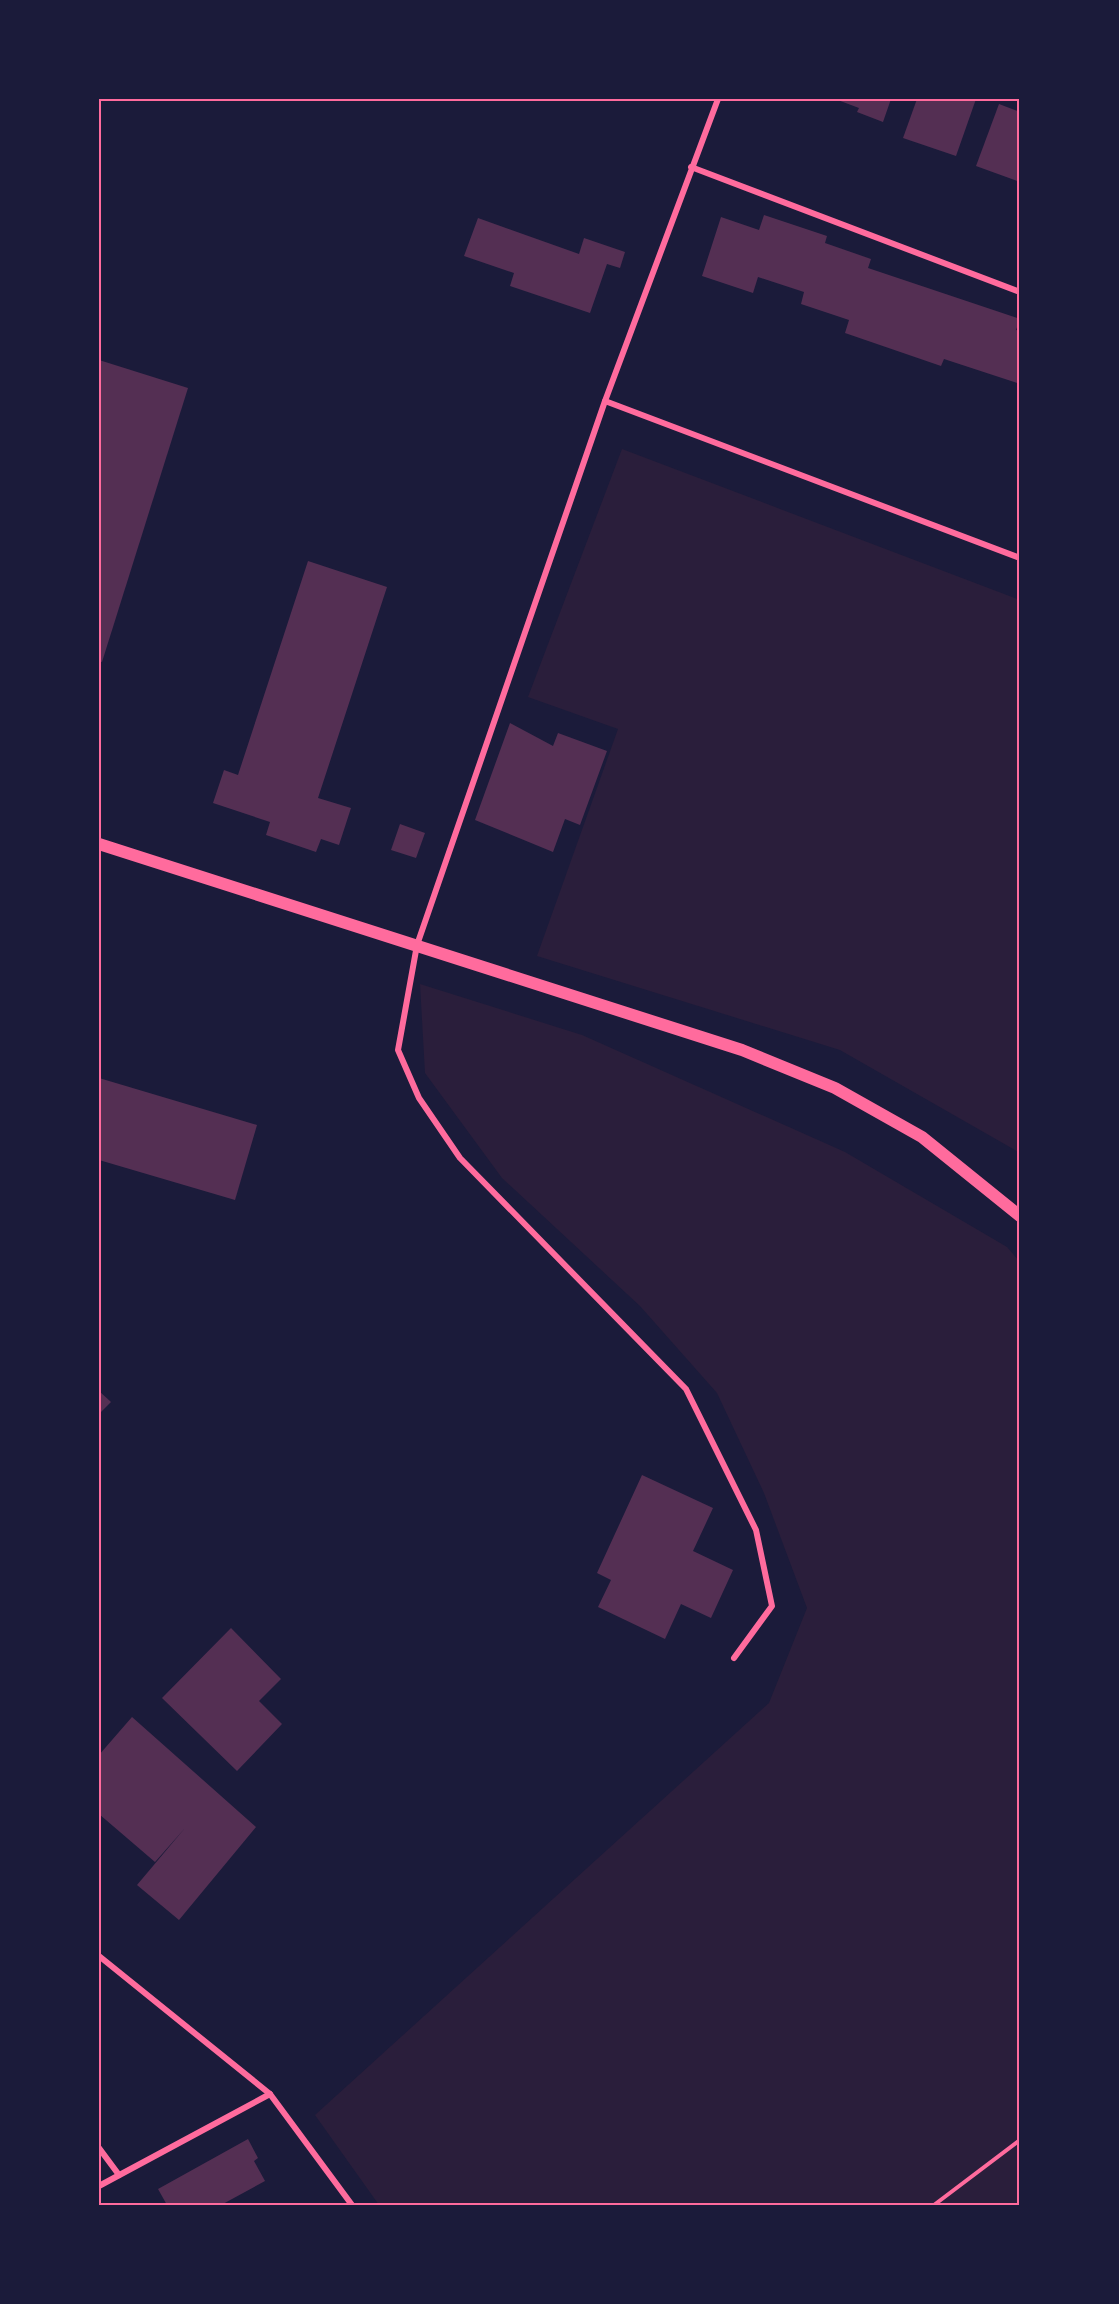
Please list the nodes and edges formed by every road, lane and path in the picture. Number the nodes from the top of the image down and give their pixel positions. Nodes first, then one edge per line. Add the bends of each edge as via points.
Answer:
1 (718, 99) edge
2 (691, 167) junction
3 (1020, 292) edge
4 (605, 401) junction
5 (1020, 558) edge
6 (99, 844) edge
7 (417, 945) junction
8 (1020, 1216) edge
9 (734, 1658) dead end
10 (99, 1956) edge
11 (270, 2094) junction
12 (1020, 2140) edge
13 (99, 2148) edge
14 (119, 2175) junction
15 (99, 2186) edge
16 (352, 2205) edge
17 (934, 2205) edge

1 - 2 street
2 - 3 street
2 - 4 street
4 - 5 street
4 - 7 street
6 - 7 main road
7 - 8 main road via 742,1050 835,1088 922,1137
7 - 9 street via 398,1050 419,1098 460,1158 686,1389 756,1530 772,1606
10 - 11 street
11 - 14 street
11 - 16 street
12 - 17 path
13 - 14 street
14 - 15 street

